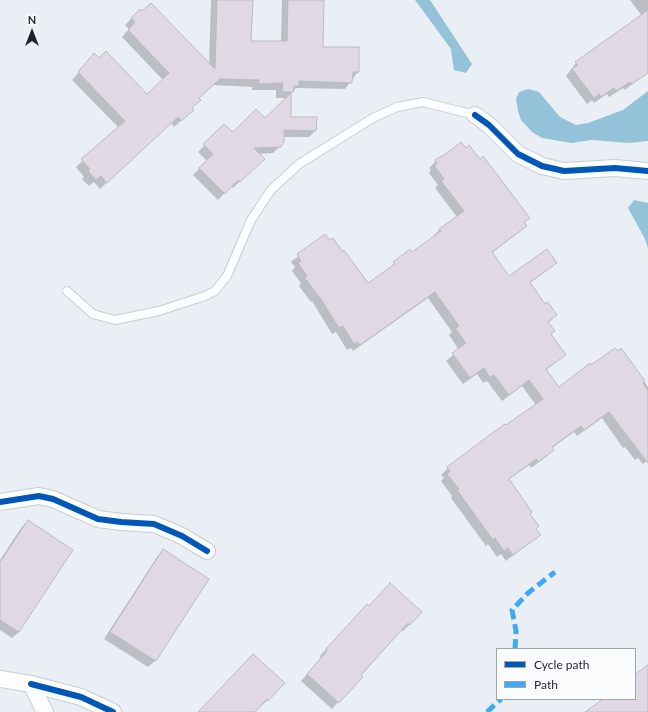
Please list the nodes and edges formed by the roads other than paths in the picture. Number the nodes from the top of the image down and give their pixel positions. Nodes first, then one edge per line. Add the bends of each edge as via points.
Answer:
1 (475, 115) joint
2 (648, 171) edge
3 (67, 290) dead end
4 (0, 502) edge
5 (207, 552) dead end
6 (0, 679) edge
7 (31, 684) junction
8 (45, 712) edge
9 (112, 712) edge

1 - 2 street via 518,154 542,166 564,171 615,168
1 - 3 lane via 423,102 397,107 373,118 299,164 271,190 251,220 227,276 215,291 205,296 159,311 115,320 93,314
4 - 5 street via 38,496 53,499 98,518 154,524 182,536
6 - 7 street
7 - 8 street
7 - 9 street via 81,697

